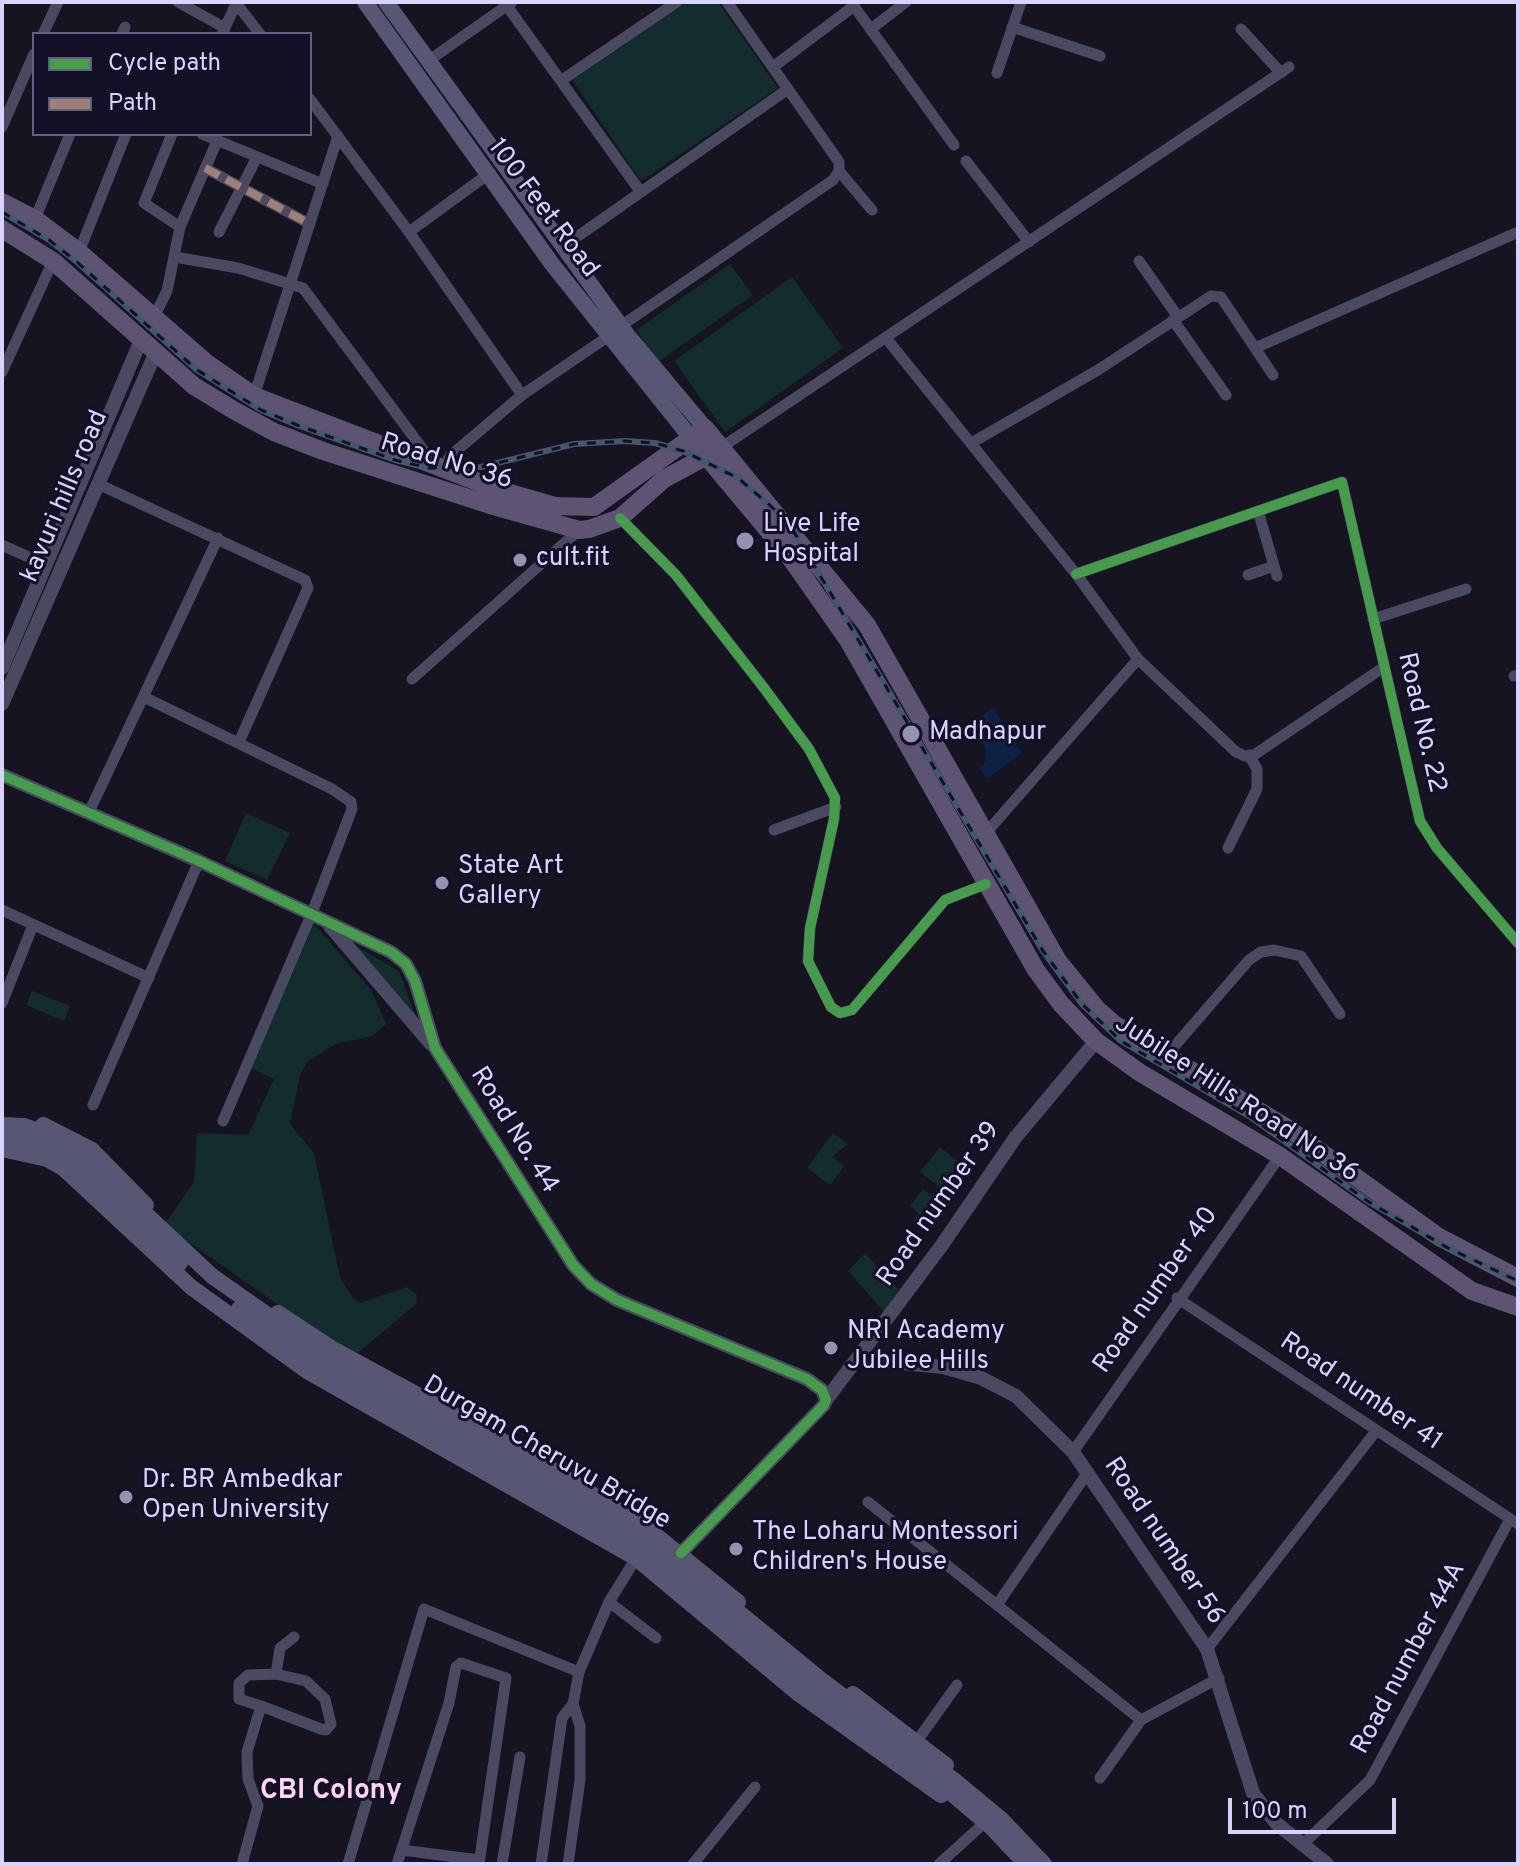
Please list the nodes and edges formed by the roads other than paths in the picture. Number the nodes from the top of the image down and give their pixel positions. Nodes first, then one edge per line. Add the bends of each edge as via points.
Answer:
1 (58, 2) edge
2 (178, 2) edge
3 (365, 2) edge
4 (386, 2) edge
5 (677, 2) edge
6 (727, 2) edge
7 (906, 2) edge
8 (1021, 2) edge
9 (236, 3) edge
10 (510, 4) edge
11 (852, 4) edge
12 (1012, 27) junction
13 (871, 29) junction
14 (1241, 29) dead end
15 (224, 31) edge
16 (44, 32) edge
17 (258, 32) edge
18 (410, 35) junction
19 (396, 45) junction
20 (1100, 56) dead end
21 (32, 59) edge
22 (428, 61) junction
23 (773, 67) junction
24 (997, 73) dead end
25 (562, 80) junction
26 (788, 89) junction
27 (312, 102) edge
28 (2, 127) edge
29 (69, 136) edge
30 (125, 136) edge
31 (171, 136) edge
32 (206, 136) edge
33 (338, 136) junction
34 (217, 141) junction
35 (954, 145) dead end
36 (257, 157) junction
37 (966, 161) dead end
38 (205, 168) junction
39 (839, 171) junction
40 (487, 175) junction
41 (323, 184) junction
42 (242, 187) junction
43 (640, 191) junction
44 (2, 202) edge
45 (872, 210) dead end
46 (35, 219) junction
47 (310, 224) junction
48 (180, 227) junction
49 (2, 229) edge
50 (219, 232) dead end
51 (409, 232) junction
52 (1518, 232) edge
53 (1029, 242) junction
54 (564, 246) junction
55 (79, 252) junction
56 (175, 257) junction
57 (53, 261) junction
58 (1139, 261) dead end
59 (291, 283) junction
60 (154, 317) junction
61 (1176, 319) junction
62 (615, 331) junction
63 (886, 338) junction
64 (141, 340) junction
65 (1255, 348) junction
66 (155, 354) junction
67 (2, 372) edge
68 (1273, 375) dead end
69 (132, 385) junction
70 (522, 395) junction
71 (1226, 395) dead end
72 (254, 396) junction
73 (314, 421) junction
74 (698, 433) junction
75 (973, 442) junction
76 (303, 443) junction
77 (714, 452) junction
78 (439, 465) junction
79 (98, 484) junction
80 (1258, 511) junction
81 (620, 518) junction
82 (579, 530) junction
83 (218, 538) junction
84 (2, 545) edge
85 (46, 565) junction
86 (1076, 574) junction
87 (1248, 575) dead end
88 (1466, 589) dead end
89 (1373, 619) junction
90 (1138, 659) junction
91 (1384, 667) junction
92 (2, 668) edge
93 (412, 679) dead end
94 (146, 698) junction
95 (2, 704) edge
96 (239, 742) junction
97 (1249, 755) junction
98 (2, 775) edge
99 (836, 807) junction
100 (89, 812) junction
101 (774, 830) dead end
102 (986, 833) junction
103 (1228, 848) dead end
104 (199, 861) junction
105 (986, 884) junction
106 (2, 910) edge
107 (312, 913) junction
108 (327, 922) junction
109 (33, 925) junction
110 (1518, 943) edge
111 (149, 978) junction
112 (2, 1003) edge
113 (1340, 1014) dead end
114 (1096, 1041) junction
115 (435, 1048) junction
116 (1166, 1056) junction
117 (1186, 1068) junction
118 (1170, 1090) junction
119 (93, 1105) dead end
120 (2, 1118) edge
121 (223, 1121) dead end
122 (2, 1125) edge
123 (2, 1139) edge
124 (2, 1149) edge
125 (1280, 1156) junction
126 (1518, 1278) edge
127 (1177, 1298) junction
128 (1518, 1307) edge
129 (859, 1359) junction
130 (826, 1400) junction
131 (1376, 1431) junction
132 (1073, 1452) junction
133 (532, 1457) junction
134 (1088, 1472) junction
135 (498, 1477) junction
136 (868, 1502) dead end
137 (1514, 1522) edge
138 (681, 1553) junction
139 (636, 1558) junction
140 (609, 1602) junction
141 (997, 1605) junction
142 (294, 1637) dead end
143 (656, 1638) dead end
144 (1207, 1649) junction
145 (579, 1672) junction
146 (276, 1674) junction
147 (1219, 1678) junction
148 (957, 1685) dead end
149 (573, 1704) junction
150 (261, 1706) junction
151 (1141, 1720) junction
152 (917, 1741) junction
153 (520, 1757) dead end
154 (1100, 1778) dead end
155 (755, 1787) dead end
156 (981, 1826) junction
157 (1303, 1844) junction
158 (402, 1850) junction
159 (479, 1862) edge
160 (242, 1864) edge
161 (348, 1864) edge
162 (397, 1864) edge
163 (502, 1864) edge
164 (541, 1864) edge
165 (568, 1864) edge
166 (693, 1864) edge
167 (939, 1864) edge
168 (1023, 1864) edge
169 (1044, 1864) edge
170 (1052, 1864) edge
171 (1327, 1864) edge

1 - 16 street
2 - 15 street
3 - 19 main road, 100 Feet Road
4 - 18 main road, 100 Feet Road
5 - 25 street
6 - 23 street
7 - 13 street
8 - 12 street
9 - 15 street
9 - 17 street
10 - 22 street
10 - 25 street
11 - 13 street
11 - 23 street
12 - 20 street
12 - 24 street
13 - 35 street
14 - 53 street via 1285,70
18 - 19 main road
18 - 22 main road, 100 Feet Road
19 - 40 main road, 100 Feet Road
21 - 28 street
22 - 54 main road, 100 Feet Road
23 - 26 street
25 - 43 street
26 - 39 street via 839,162
26 - 43 street
27 - 33 street
29 - 46 street
30 - 55 street
31 - 48 street via 144,203
32 - 34 street
33 - 41 street
33 - 51 street
34 - 36 street
34 - 38 street
36 - 41 street
36 - 42 street
37 - 53 street
38 - 42 street
38 - 48 street
39 - 45 street
39 - 62 street
40 - 51 street
40 - 62 main road, 100 Feet Road
41 - 47 street
42 - 47 street
42 - 50 street
43 - 54 street
44 - 46 main road, Road No 36
46 - 55 main road, Road No 36
47 - 59 street
48 - 56 street
49 - 57 main road, Road No 36
51 - 70 street
52 - 65 street
53 - 63 street
54 - 62 main road, 100 Feet Road
55 - 60 main road, Road No 36
56 - 59 street
56 - 60 street
57 - 64 main road, Road No 36
57 - 67 street
58 - 61 street
59 - 72 street
59 - 78 street via 310,295
60 - 72 main road, Road No 36
61 - 65 street via 1211,296 1221,297
61 - 71 street
61 - 75 street
62 - 70 street
62 - 74 main road, 100 Feet Road
63 - 75 street
63 - 77 street
64 - 66 main road, Road No 36
64 - 69 street, kavuri hills road
65 - 68 street
66 - 69 street, kavuri hills road
66 - 76 main road, Road No 36 via 225,405
69 - 79 street, kavuri hills road
69 - 85 street, kavuri hills road
70 - 78 street
72 - 73 main road, Road No 36
73 - 76 main road
73 - 78 main road, Road No 36
74 - 77 main road, Jubilee Hills Road No 36
74 - 78 main road, Road No 36 via 594,507 555,506
75 - 86 street
76 - 82 main road, Road No 36
77 - 81 main road via 664,479
77 - 102 main road, Jubilee Hills Road No 36 via 867,625
77 - 105 main road, Jubilee Hills Road No 36 via 848,640
79 - 83 street
79 - 95 street, kavuri hills road
80 - 86 street
80 - 87 street via 1275,571
80 - 89 street, Road No. 22 via 1342,482
81 - 82 main road
81 - 99 street via 676,575 809,749
82 - 93 street
83 - 94 street
83 - 96 street via 302,577 308,588
84 - 85 street
85 - 92 street, kavuri hills road
86 - 90 street
88 - 89 street
89 - 91 street, Road No. 22
90 - 97 street via 1236,752
90 - 102 street
91 - 97 street
91 - 110 street, Road No. 22 via 1420,821
94 - 96 street
94 - 100 street
96 - 107 street via 351,802
97 - 103 street via 1257,769 1257,789
98 - 100 street, Road No. 44
99 - 101 street
99 - 105 street via 808,961 836,1011 852,1010 945,900
100 - 104 street, Road No. 44
102 - 116 main road, Jubilee Hills Road No 36 via 1077,986 1114,1024
104 - 107 street, Road No. 44
104 - 111 street
105 - 114 main road, Jubilee Hills Road No 36 via 1036,970
106 - 109 street
107 - 108 street, Road No. 44
107 - 121 street
108 - 115 street
108 - 115 street, Road No. 44 via 374,942 406,964
109 - 111 street
109 - 112 street
111 - 119 street
113 - 116 street via 1301,956 1261,952
114 - 118 main road, Jubilee Hills Road No 36
114 - 129 street, Road number 39 via 1015,1138
115 - 130 street, Road No. 44 via 573,1265 591,1284 617,1300 807,1379
116 - 117 main road, Jubilee Hills Road No 36
117 - 118 main road
117 - 126 main road, Jubilee Hills Road No 36 via 1289,1129 1439,1237
118 - 125 main road, Jubilee Hills Road No 36
120 - 133 main road via 48,1126 92,1150 228,1279 331,1348
122 - 169 main road, Durgam Cheruvu Bridge, bridge via 53,1136 82,1154 212,1276 326,1356 488,1442 683,1564 1002,1820
123 - 168 main road, Durgam Cheruvu Bridge, bridge via 46,1146 77,1164 178,1261 321,1368 521,1477 672,1571 945,1788 991,1827
124 - 135 main road via 63,1168 160,1260 307,1371
125 - 127 street, Road number 40
125 - 128 main road, Jubilee Hills Road No 36 via 1472,1291
127 - 131 street, Road number 41
127 - 132 street, Road number 40
129 - 130 street, Road number 39
129 - 132 street, Road number 56 via 943,1367 981,1378 1016,1396
130 - 138 street
131 - 137 street, Road number 41
131 - 144 street
132 - 134 street, Road number 56
133 - 135 main road
133 - 138 main road
134 - 141 street
134 - 144 street, Road number 56
135 - 139 main road
136 - 141 street
137 - 157 street, Road number 44A via 1370,1780
138 - 152 main road via 819,1670
139 - 140 street
139 - 156 main road via 799,1694
140 - 143 street
140 - 145 street
141 - 151 street
142 - 146 street via 280,1648
144 - 147 street, Road number 56
145 - 149 street
145 - 161 street via 424,1609
146 - 150 street via 248,1675 239,1683 239,1699
146 - 150 street via 316,1687 331,1713 331,1724 321,1729
147 - 151 street
147 - 157 street, Road number 56 via 1253,1793 1276,1823
148 - 152 street
149 - 164 street via 562,1718
149 - 165 street via 580,1726 580,1780
150 - 160 street via 246,1766 257,1815
151 - 154 street
152 - 170 main road via 1008,1818
153 - 163 street
155 - 166 street
156 - 167 street
156 - 168 main road
157 - 171 street, Road number 56
158 - 159 street
158 - 159 street via 461,1663 506,1678
158 - 162 street

